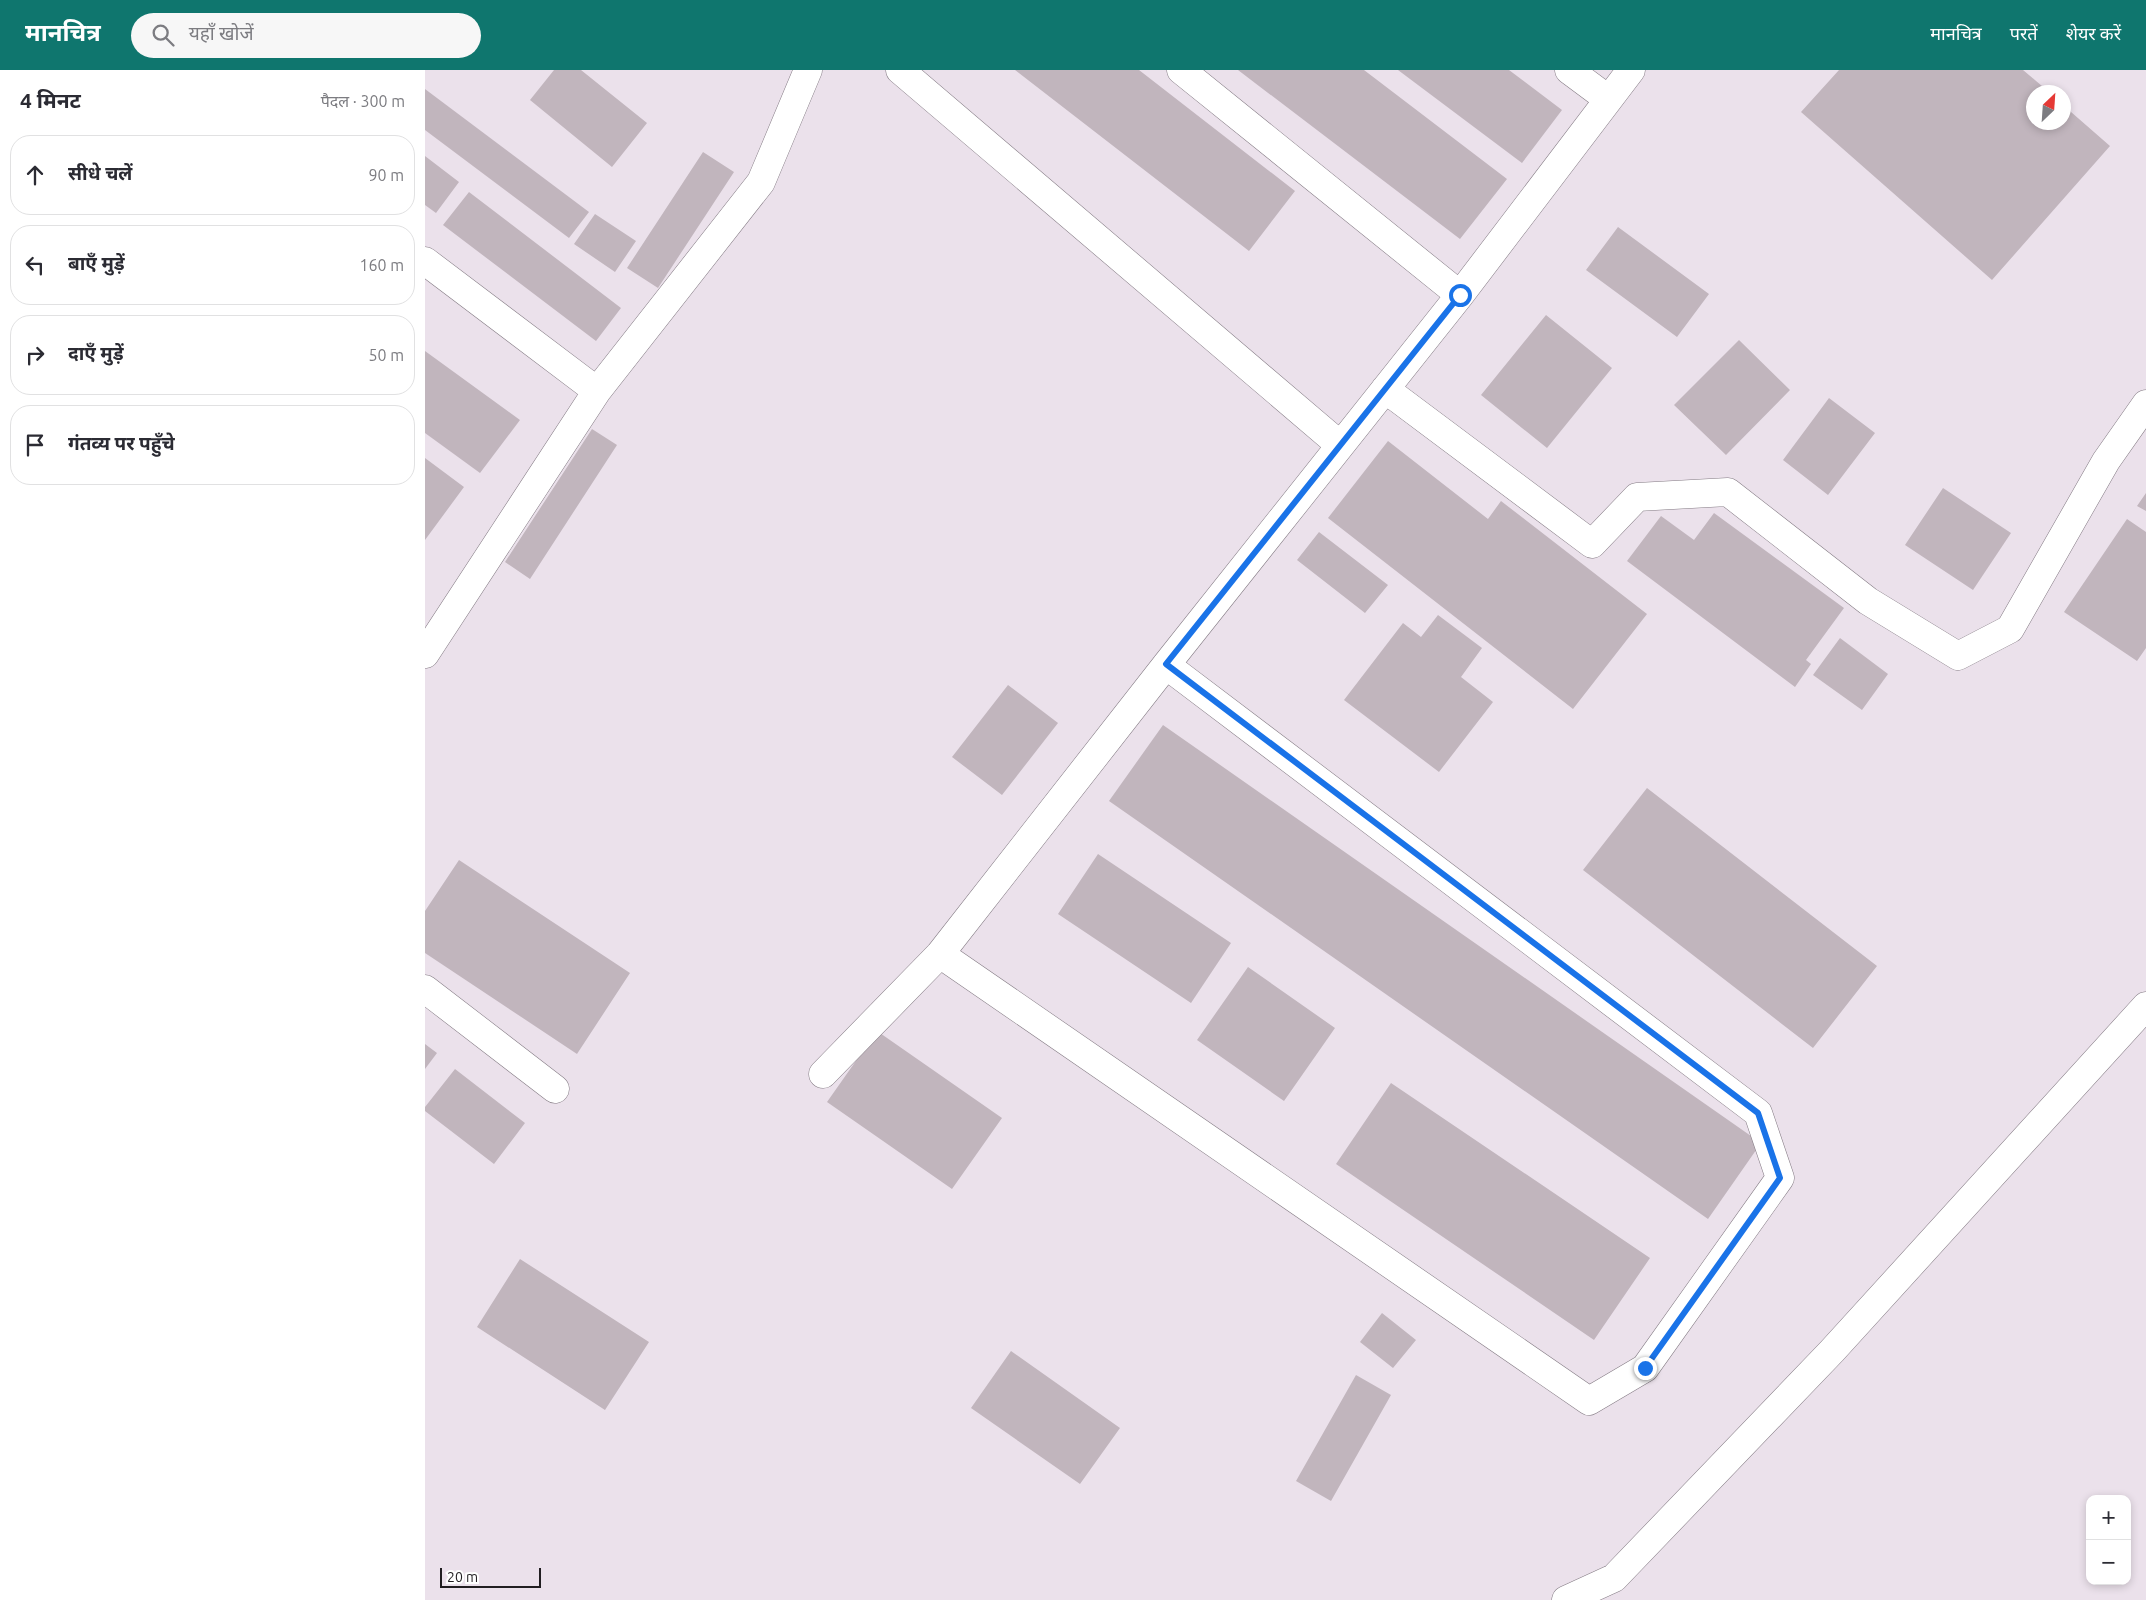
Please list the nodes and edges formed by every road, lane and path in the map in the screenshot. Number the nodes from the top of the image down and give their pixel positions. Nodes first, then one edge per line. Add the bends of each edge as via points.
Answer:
1 (808, 70) edge
2 (900, 70) edge
3 (1181, 70) edge
4 (1569, 70) edge
5 (1631, 70) edge
6 (1608, 99) junction
7 (425, 261) edge
8 (1460, 295) junction
9 (1385, 389) junction
10 (597, 391) junction
11 (2146, 404) edge
12 (1340, 445) junction
13 (425, 654) edge
14 (1166, 664) junction
15 (939, 954) junction
16 (425, 989) edge
17 (2146, 1006) edge
18 (823, 1074) dead end
19 (555, 1089) dead end
20 (1566, 1600) edge

1 - 10 street via 761,182
2 - 12 street
3 - 8 street
4 - 6 street
5 - 6 street
6 - 8 street
7 - 10 street
8 - 9 street
9 - 11 street via 1592,544 1637,497 1728,492 1868,600 1958,656 2010,629 2106,461
9 - 12 street
10 - 13 street
12 - 14 street
14 - 15 street
14 - 15 street via 1758,1113 1780,1178 1645,1368 1589,1402
15 - 18 street
16 - 19 street
17 - 20 street via 1831,1351 1614,1578

